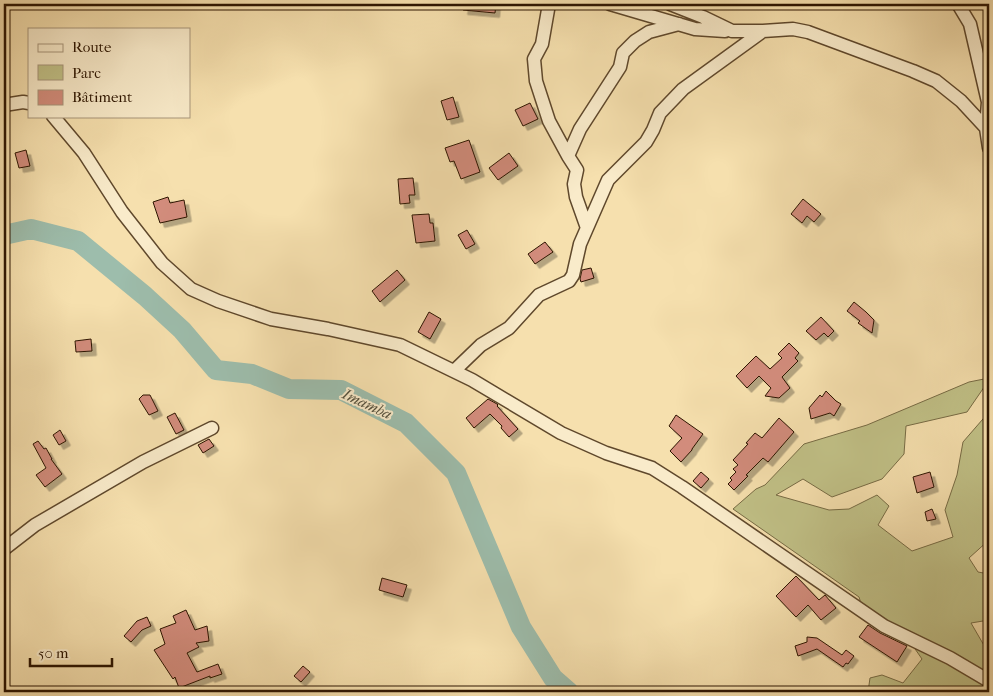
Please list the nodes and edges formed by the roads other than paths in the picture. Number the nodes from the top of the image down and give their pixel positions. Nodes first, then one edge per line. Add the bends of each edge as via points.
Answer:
1 (549, 4) edge
2 (610, 4) edge
3 (670, 4) edge
4 (958, 4) edge
5 (679, 24) junction
6 (732, 31) junction
7 (762, 31) junction
8 (28, 103) edge
9 (4, 105) edge
10 (55, 118) edge
11 (986, 128) junction
12 (989, 148) edge
13 (568, 156) junction
14 (587, 228) junction
15 (454, 371) junction
16 (212, 428) dead end
17 (4, 549) edge
18 (989, 681) edge

1 - 13 street via 542,44 534,59 536,81 549,121
2 - 5 street
3 - 6 street
4 - 11 street via 970,24 988,102
5 - 6 street via 695,29
5 - 13 street via 649,32 623,53 620,67 580,128
6 - 7 street
7 - 11 street via 808,32 914,71 936,81 961,101
7 - 14 street via 682,89 660,113 646,142 608,180
8 - 9 street
10 - 15 street via 84,153 122,212 162,263 191,289 271,319 400,345
11 - 12 street
13 - 14 street via 577,170 576,197
14 - 15 street via 569,280 539,295 509,328 481,345
15 - 18 street via 562,433 606,453 652,468 884,626
16 - 17 street via 143,462 35,525

